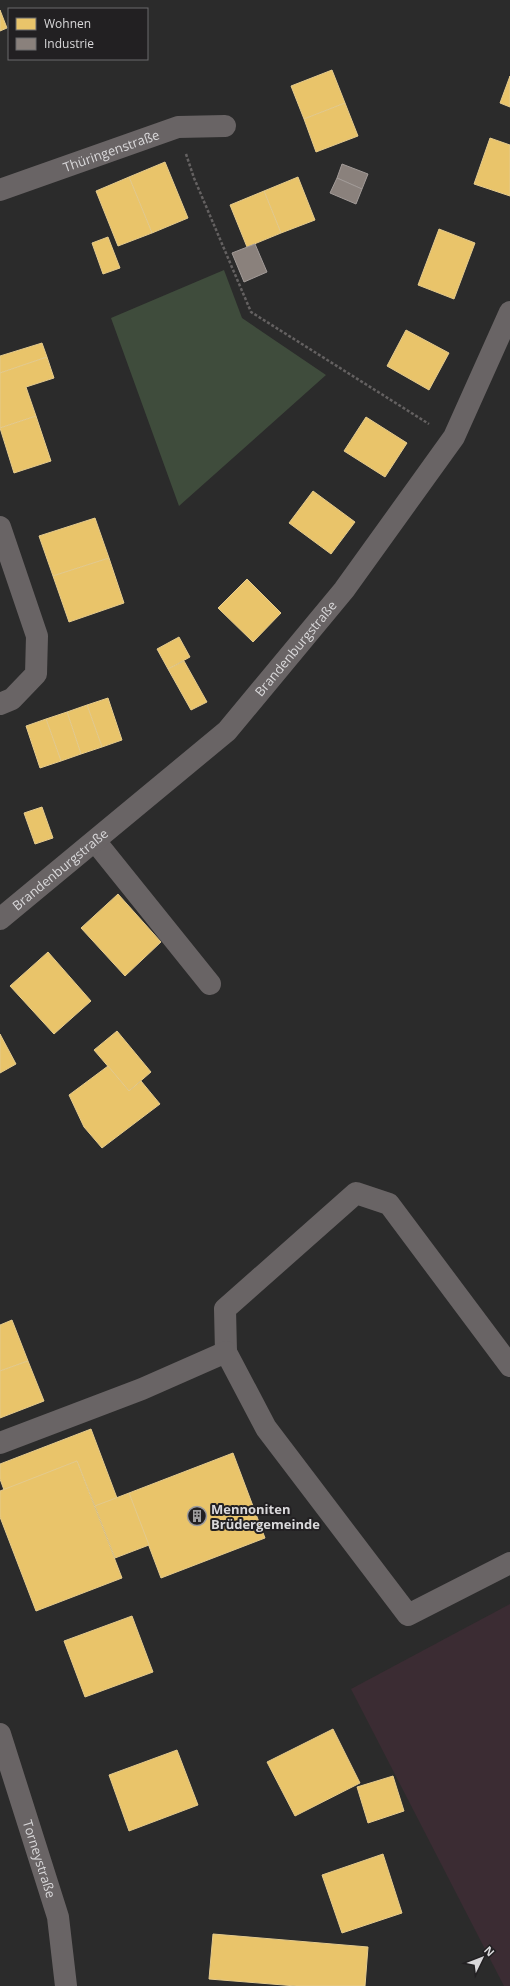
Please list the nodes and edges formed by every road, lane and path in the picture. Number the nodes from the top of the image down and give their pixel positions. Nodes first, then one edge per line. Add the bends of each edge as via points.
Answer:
1 (225, 126) dead end
2 (178, 127) junction
3 (0, 190) edge
4 (510, 312) edge
5 (454, 437) junction
6 (0, 527) edge
7 (0, 704) edge
8 (95, 841) junction
9 (0, 919) edge
10 (210, 984) dead end
11 (226, 1352) junction
12 (510, 1366) edge
13 (0, 1443) edge
14 (510, 1563) edge
15 (0, 1734) edge
16 (66, 1986) edge

1 - 2 street, Thüringenstraße
2 - 3 street, Thüringenstraße
2 - 5 path via 194,178 251,312
4 - 5 street, Brandenburgstraße
5 - 8 street, Brandenburgstraße via 344,590 227,731
6 - 7 street via 37,636 36,674 12,699
8 - 9 street, Brandenburgstraße
8 - 10 street
11 - 12 street via 225,1309 356,1193 389,1204
11 - 13 street via 142,1390
11 - 14 street via 266,1428 408,1615
15 - 16 street, Torneystraße via 58,1917

